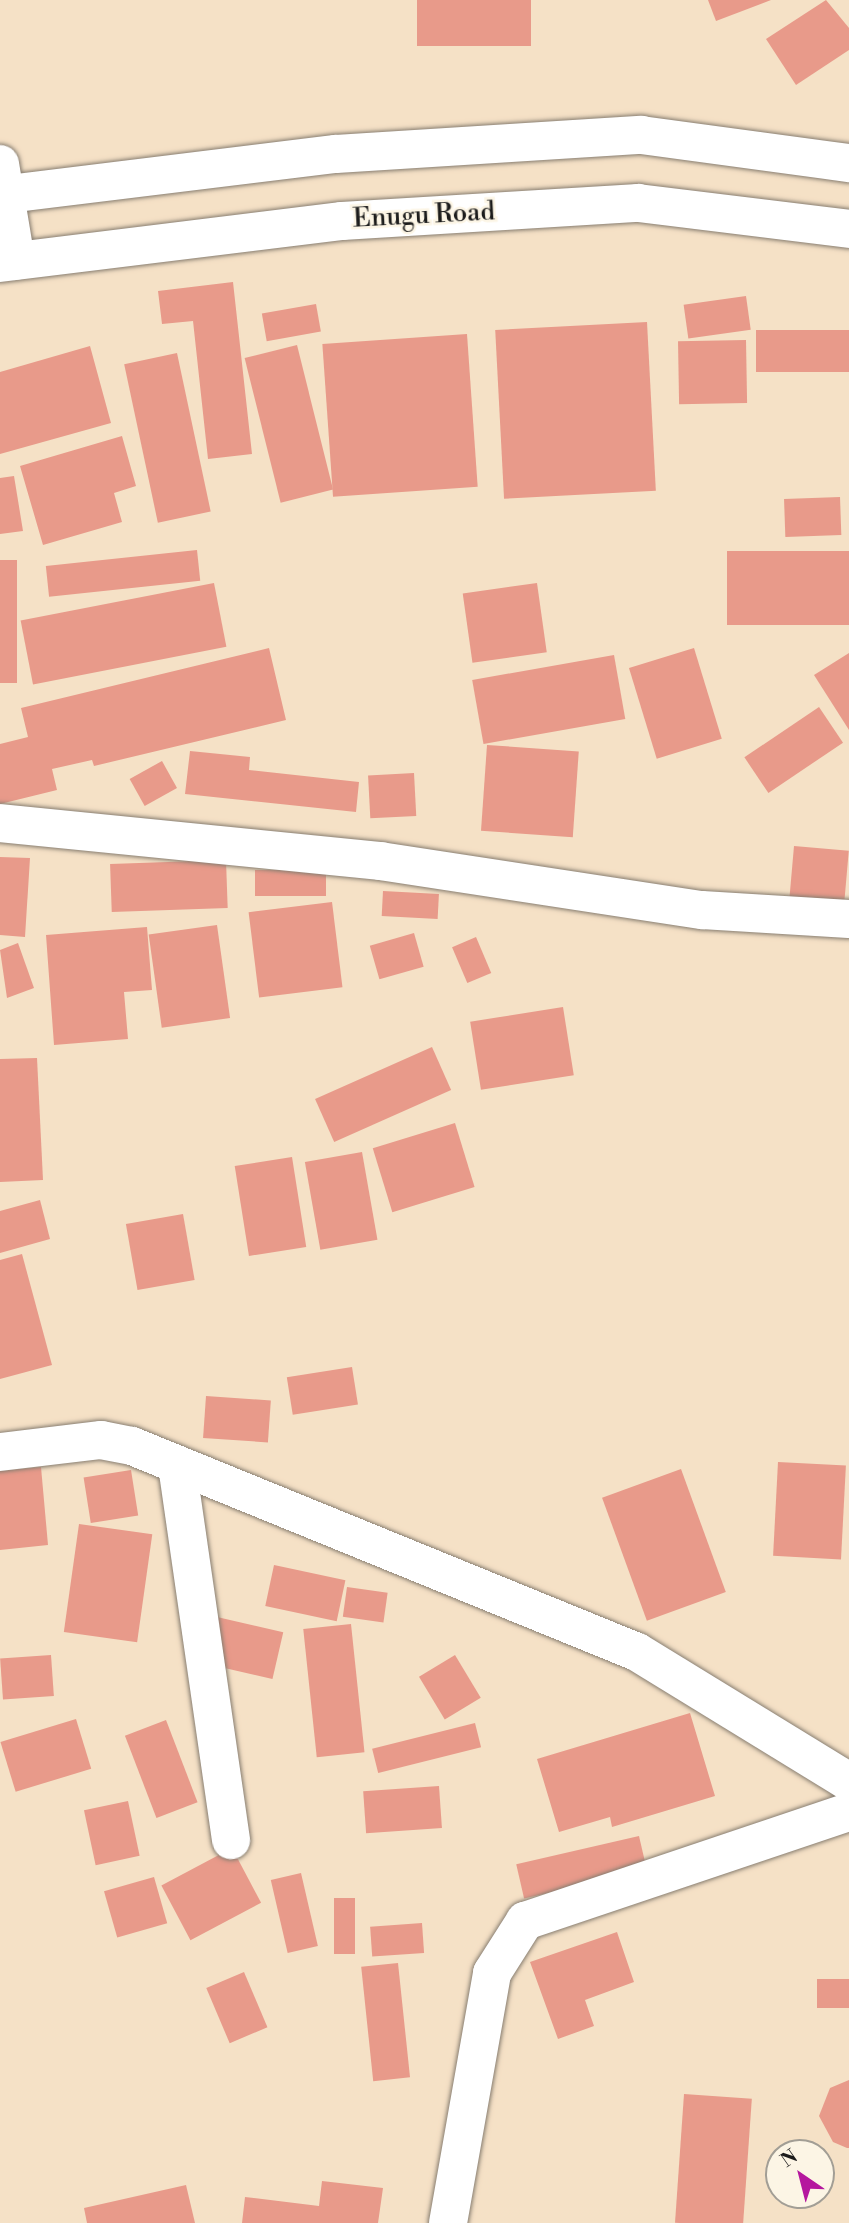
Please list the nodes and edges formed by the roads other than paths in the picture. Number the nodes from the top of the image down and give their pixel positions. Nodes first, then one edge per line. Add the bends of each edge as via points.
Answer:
1 (849, 163) edge
2 (3, 184) edge
3 (849, 229) edge
4 (8, 262) edge
5 (0, 823) edge
6 (849, 919) edge
7 (0, 1452) edge
8 (177, 1465) junction
9 (849, 1782) edge
10 (849, 1812) edge
11 (231, 1840) dead end
12 (448, 2223) edge

1 - 2 street via 640,135 337,154
2 - 4 street
3 - 4 street, Enugu Road via 638,203 342,221
5 - 6 street via 380,861 702,910
7 - 8 street via 101,1440
8 - 9 street via 636,1652
8 - 11 street
10 - 12 street via 524,1922 492,1973

